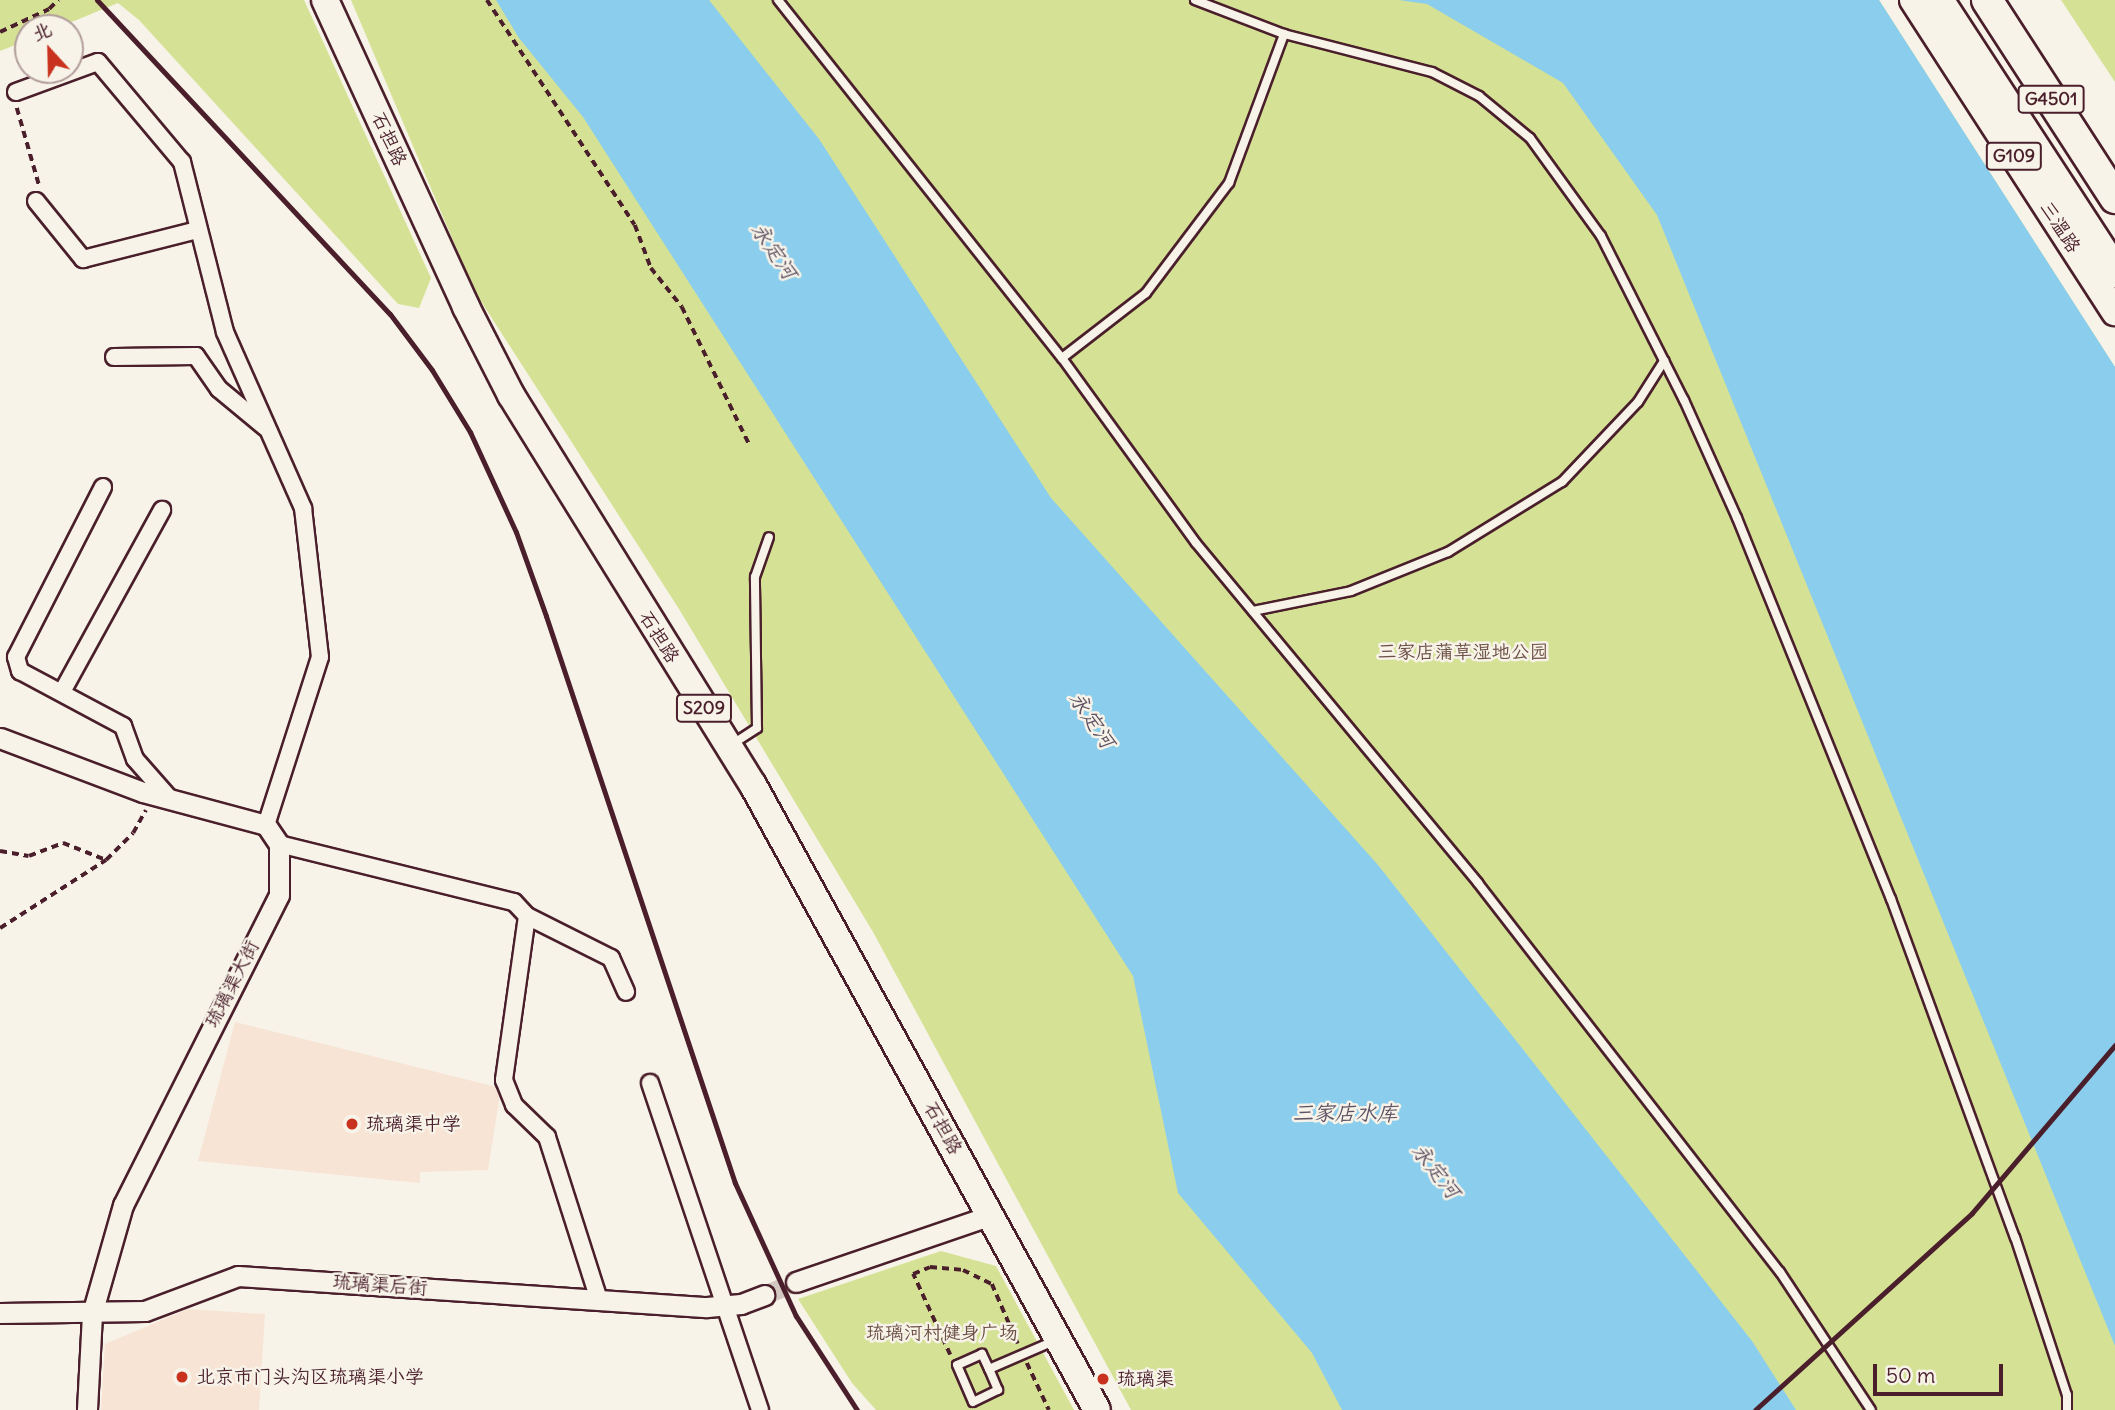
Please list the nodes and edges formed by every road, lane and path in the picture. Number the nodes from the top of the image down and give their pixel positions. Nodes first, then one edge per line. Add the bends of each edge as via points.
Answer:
1 (58, 0) edge
2 (326, 0) edge
3 (487, 0) edge
4 (778, 0) edge
5 (1195, 0) edge
6 (1913, 0) edge
7 (1938, 0) edge
8 (1987, 0) edge
9 (0, 32) edge
10 (1284, 34) junction
11 (16, 92) joint
12 (2115, 198) edge
13 (36, 201) dead end
14 (50, 217) junction
15 (198, 230) junction
16 (2115, 272) edge
17 (2115, 312) edge
18 (114, 358) dead end
19 (1062, 358) junction
20 (1664, 361) junction
21 (269, 430) junction
22 (750, 446) dead end
23 (103, 487) dead end
24 (162, 510) dead end
25 (769, 537) dead end
26 (1253, 611) junction
27 (62, 692) junction
28 (0, 738) edge
29 (728, 747) junction
30 (162, 797) junction
31 (266, 825) junction
32 (279, 844) junction
33 (0, 851) edge
34 (106, 860) junction
35 (527, 916) junction
36 (0, 929) edge
37 (626, 992) dead end
38 (650, 1083) dead end
39 (992, 1215) junction
40 (796, 1282) tunnel mouth
41 (764, 1295) tunnel mouth
42 (599, 1300) junction
43 (724, 1306) junction
44 (0, 1313) edge
45 (92, 1314) junction
46 (1060, 1338) junction
47 (1023, 1355) junction
48 (957, 1365) junction
49 (989, 1369) junction
50 (87, 1410) edge
51 (760, 1410) edge
52 (1049, 1410) edge
53 (1097, 1410) edge
54 (1871, 1410) edge
55 (2067, 1410) edge

1 - 9 path via 49,9
2 - 29 main road, 石担路 / S209 via 466,307 512,395
3 - 22 path via 635,225 651,268 682,307
4 - 19 lane
5 - 10 lane
6 - 17 main road, 三温路 / G109
7 - 16 highway, G4501
8 - 12 main road
10 - 19 lane via 1229,183 1146,293
10 - 20 lane via 1432,72 1479,96 1530,138 1601,236
11 - 14 path via 18,121
11 - 15 street via 98,62 182,162
13 - 14 street
14 - 15 street via 83,259
15 - 21 street via 225,332
18 - 21 street via 196,356 219,389
19 - 26 lane via 1196,543
20 - 26 lane via 1638,402 1562,482 1448,552 1351,591
20 - 55 lane via 1737,518 1942,1031 2015,1237 2067,1395
21 - 31 street via 303,508 320,657
23 - 27 street via 16,657 20,671
24 - 27 street
25 - 29 lane via 755,577 757,728
26 - 54 lane via 1478,883 1780,1272
27 - 30 street via 123,726 135,760
28 - 30 street
29 - 39 main road, 石担路 / S209
30 - 31 street
30 - 34 path
31 - 32 street
32 - 35 street via 514,902
32 - 45 street, 琉璃渠大街 via 279,895 123,1205
33 - 34 path via 29,856 63,843
34 - 36 path
35 - 37 street via 611,958
35 - 42 street via 504,1080 514,1105 547,1137
38 - 43 street
39 - 40 street
39 - 46 main road, 石担路 / S209
41 - 43 street, 琉璃渠后街
42 - 43 street, 琉璃渠后街
42 - 45 street, 琉璃渠后街 via 238,1276 145,1311
43 - 51 street
44 - 45 street, 琉璃渠后街
45 - 50 street, 琉璃渠大街
46 - 47 lane
46 - 53 main road, 石担路 / S209
47 - 48 path via 992,1284 963,1270 930,1267 913,1274
47 - 49 lane
47 - 52 path
48 - 49 lane via 982,1354
48 - 49 lane via 973,1402 999,1390

